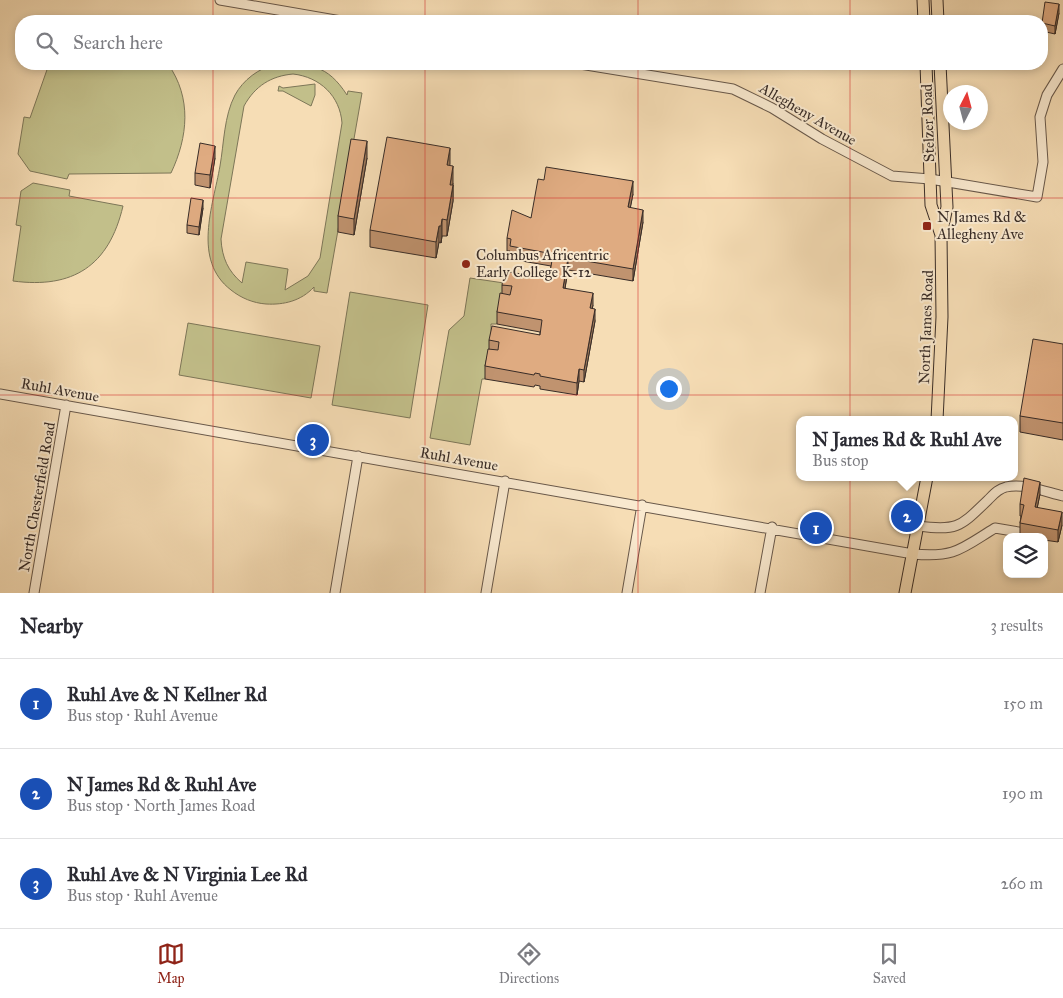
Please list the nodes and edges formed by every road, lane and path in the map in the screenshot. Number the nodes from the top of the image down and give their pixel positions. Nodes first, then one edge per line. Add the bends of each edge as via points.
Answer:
1 (220, 0) edge
2 (923, 0) edge
3 (937, 0) edge
4 (242, 2) edge
5 (310, 15) edge
6 (924, 15) edge
7 (938, 15) edge
8 (1063, 69) edge
9 (617, 70) edge
10 (926, 70) edge
11 (940, 70) edge
12 (930, 179) junction
13 (945, 182) junction
14 (941, 235) junction
15 (0, 394) edge
16 (66, 405) junction
17 (936, 416) edge
18 (358, 456) junction
19 (505, 481) junction
20 (926, 481) edge
21 (1063, 496) edge
22 (642, 505) junction
23 (918, 526) junction
24 (772, 528) junction
25 (1027, 533) edge
26 (913, 554) junction
27 (34, 593) edge
28 (335, 593) edge
29 (486, 593) edge
30 (627, 593) edge
31 (760, 593) edge
32 (905, 593) edge

1 - 4 street
2 - 6 main road
3 - 7 main road
4 - 5 street
8 - 13 street via 1042,108 1043,162 1037,197
9 - 12 street, Allegheny Avenue via 733,89 892,176
10 - 12 main road, Stelzer Road
11 - 13 main road, Stelzer Road
12 - 13 street
12 - 14 main road, North James Road via 932,213
13 - 14 main road, North James Road via 946,216
14 - 17 main road, North James Road via 942,310
15 - 16 street, Ruhl Avenue
16 - 18 street, Ruhl Avenue
16 - 27 street, North Chesterfield Road
18 - 19 street, Ruhl Avenue
18 - 28 street
19 - 22 street, Ruhl Avenue
19 - 29 street
20 - 23 main road
21 - 23 street via 1009,486 999,489 964,522 953,528
22 - 24 street, Ruhl Avenue
22 - 30 street
23 - 26 main road
24 - 26 street, Ruhl Avenue
24 - 31 street
25 - 26 street, Ruhl Avenue via 995,528 951,554
26 - 32 main road

